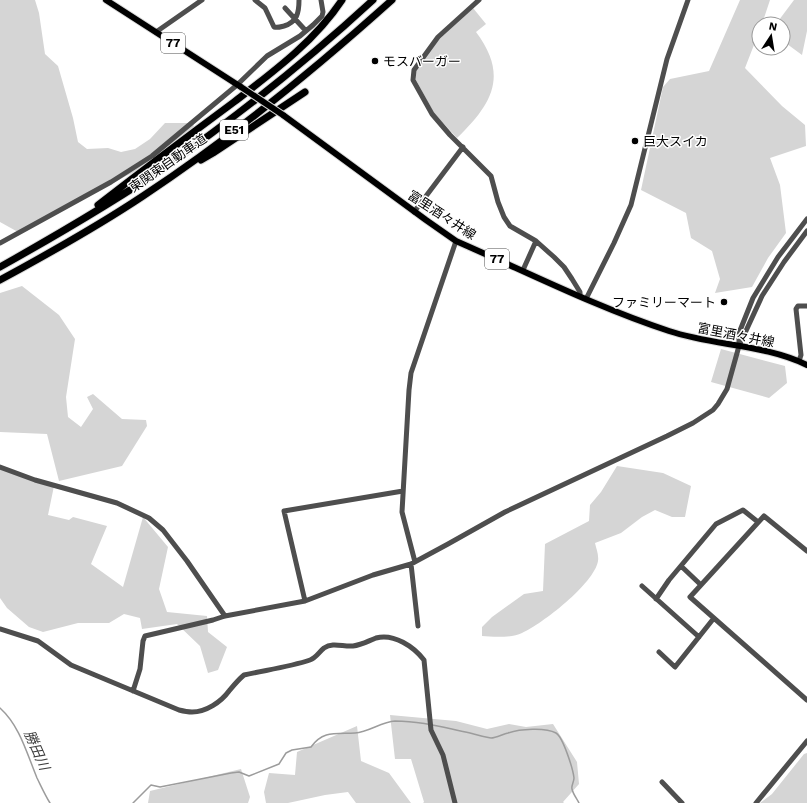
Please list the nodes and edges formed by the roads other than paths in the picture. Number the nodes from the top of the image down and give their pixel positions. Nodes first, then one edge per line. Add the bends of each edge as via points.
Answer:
1 (106, 0) edge
2 (202, 0) edge
3 (255, 0) edge
4 (299, 0) edge
5 (321, 0) edge
6 (342, 0) edge
7 (373, 0) edge
8 (392, 0) edge
9 (479, 0) edge
10 (688, 0) edge
11 (286, 8) dead end
12 (296, 19) junction
13 (306, 31) junction
14 (156, 32) junction
15 (239, 86) junction
16 (305, 92) dead end
17 (463, 147) junction
18 (174, 174) junction
19 (414, 212) junction
20 (807, 219) edge
21 (71, 227) junction
22 (807, 231) edge
23 (456, 241) junction
24 (536, 241) junction
25 (0, 243) edge
26 (0, 267) edge
27 (523, 270) junction
28 (0, 280) edge
29 (580, 296) junction
30 (586, 299) junction
31 (807, 306) edge
32 (739, 346) junction
33 (799, 361) junction
34 (807, 365) edge
35 (0, 467) edge
36 (403, 491) junction
37 (758, 522) junction
38 (807, 551) edge
39 (413, 563) junction
40 (681, 566) junction
41 (701, 585) junction
42 (642, 586) dead end
43 (656, 599) junction
44 (305, 601) junction
45 (225, 616) junction
46 (714, 618) junction
47 (418, 626) dead end
48 (0, 629) edge
49 (698, 637) junction
50 (659, 652) dead end
51 (133, 692) junction
52 (807, 700) edge
53 (807, 741) edge
54 (662, 782) dead end
55 (455, 803) edge
56 (682, 803) edge
57 (756, 803) edge

1 - 14 main road, 富里酒々井線 / 77
2 - 14 street
3 - 12 street via 265,8 276,28 288,25
4 - 12 street
5 - 13 street via 322,16
6 - 21 highway via 326,22 274,70
7 - 21 highway, 東関東自動車道 / E51 via 300,64 212,132 167,165
8 - 18 highway, 東関東自動車道 / E51 via 265,107
9 - 17 street via 438,37 413,74 413,80 432,114
10 - 30 street via 667,59 631,205
11 - 12 street
12 - 13 street
13 - 15 street via 267,56
14 - 15 main road, 富里酒々井線 / 77
15 - 19 main road, 富里酒々井線 / 77, bridge via 283,114
15 - 25 street via 152,156 111,182
16 - 18 highway via 213,153
17 - 19 street
17 - 24 street via 491,176 498,202 510,226
18 - 28 highway, 東関東自動車道 / E51 via 65,244
19 - 23 main road, 富里酒々井線 / 77
20 - 32 street via 778,257 753,298 739,332
21 - 26 highway, 東関東自動車道 / E51
22 - 32 street via 772,279
23 - 27 main road, 富里酒々井線 / 77
23 - 36 street via 411,373
24 - 27 street
24 - 29 street via 564,267
27 - 29 main road, 富里酒々井線 / 77
29 - 30 main road, 富里酒々井線 / 77
30 - 32 main road, 富里酒々井線 / 77 via 669,331
31 - 33 street via 798,306 796,309 801,355
32 - 33 main road, 富里酒々井線 / 77
32 - 39 street via 727,389 713,410 667,436 504,512
33 - 34 main road, 富里酒々井線 / 77
35 - 45 street via 35,480 113,501 149,518 163,530
36 - 39 street via 402,512
36 - 44 street via 284,511
37 - 38 street via 764,516
37 - 40 street via 743,510 716,524
37 - 41 street
39 - 44 street via 372,575
39 - 47 street
40 - 41 street
40 - 43 street
41 - 46 street via 690,597
42 - 43 street
43 - 49 street
44 - 45 street
45 - 51 street via 145,636 140,669
46 - 49 street
46 - 52 street
48 - 51 street via 38,641 71,665
49 - 50 street via 675,667
51 - 55 street via 179,710 193,712 209,708 220,701 244,675 312,660 324,648 335,644 346,647 361,645 378,638 390,638 407,644 424,660 432,730 443,755
53 - 57 street
54 - 56 street

